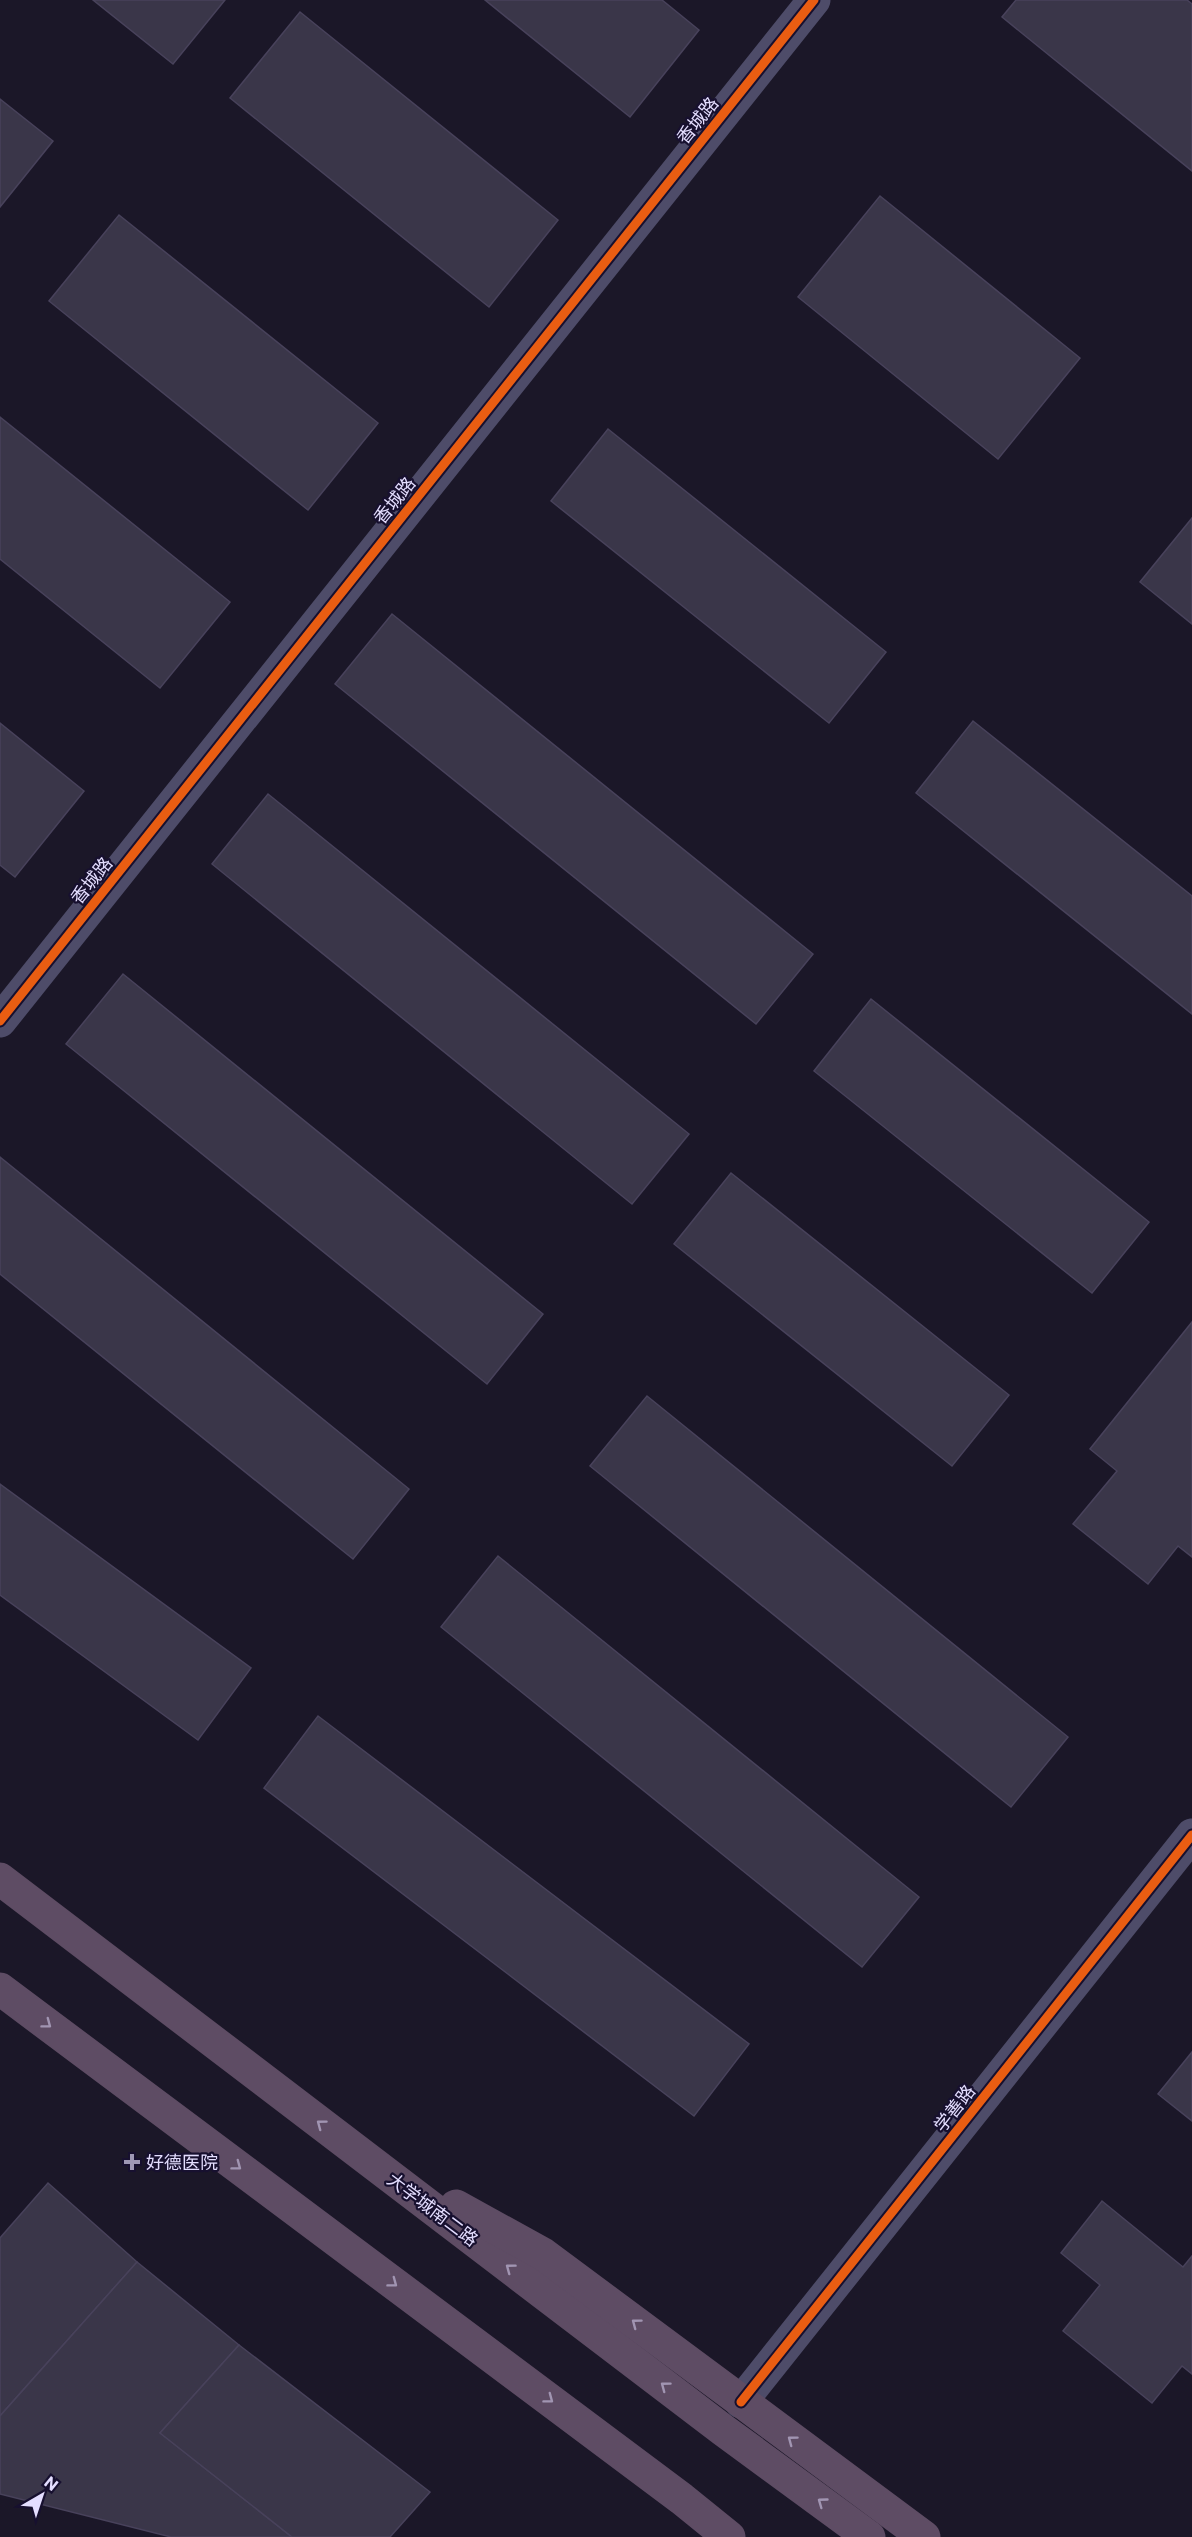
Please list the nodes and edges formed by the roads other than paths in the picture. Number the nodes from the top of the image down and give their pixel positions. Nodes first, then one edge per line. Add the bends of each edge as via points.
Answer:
1 (814, 0) edge
2 (0, 1021) edge
3 (1192, 1835) edge
4 (0, 1879) edge
5 (0, 1989) edge
6 (354, 2149) junction
7 (741, 2402) junction
8 (729, 2537) edge
9 (869, 2537) edge
10 (924, 2537) edge

1 - 2 street, 香城路
3 - 7 street, 学善路
6 -> 4 highway, 大学城南二路
5 -> 8 highway
7 -> 6 highway via 543,2254
9 -> 6 highway, 大学城南二路
10 -> 7 highway

